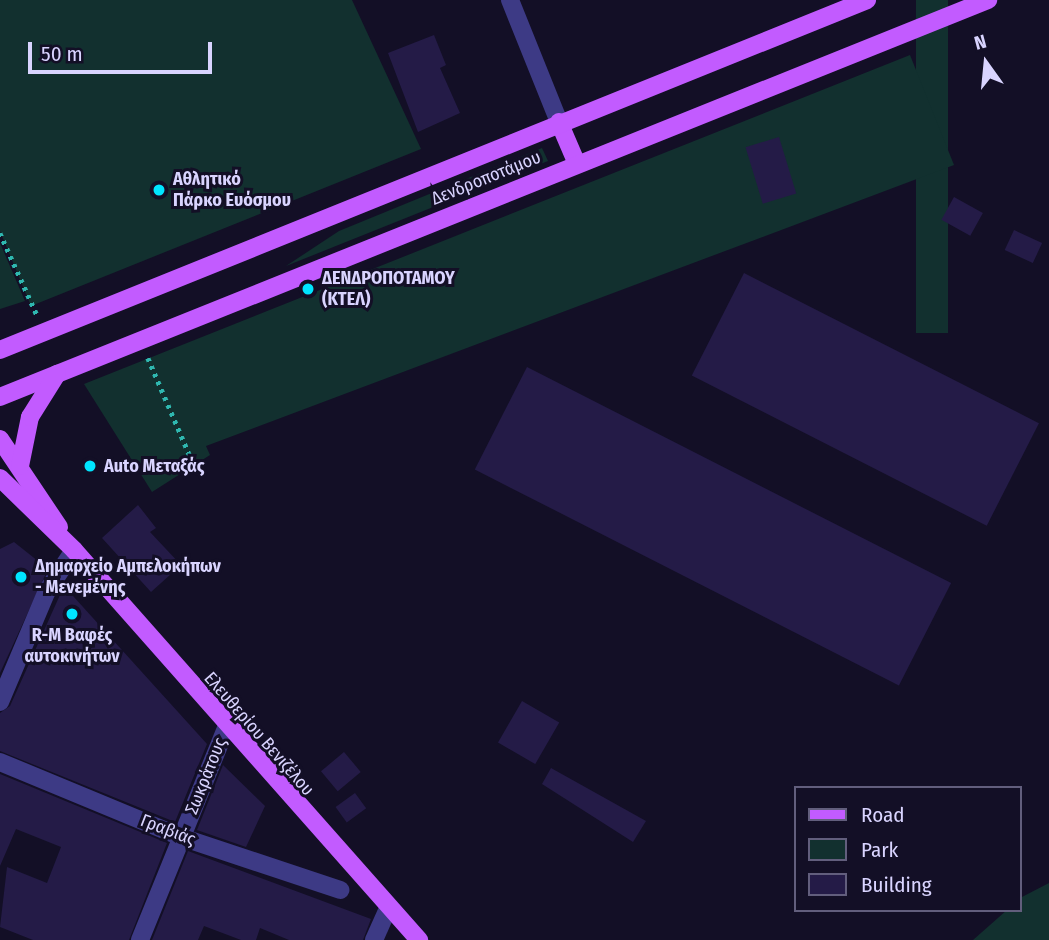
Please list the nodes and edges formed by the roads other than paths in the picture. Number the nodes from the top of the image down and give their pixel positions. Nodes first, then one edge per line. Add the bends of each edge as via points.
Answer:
1 (510, 0) edge
2 (867, 0) edge
3 (988, 0) edge
4 (559, 122) junction
5 (577, 164) junction
6 (0, 350) edge
7 (57, 374) junction
8 (0, 397) edge
9 (0, 439) edge
10 (20, 466) junction
11 (0, 478) edge
12 (74, 550) junction
13 (0, 702) edge
14 (226, 728) junction
15 (0, 762) edge
16 (181, 837) junction
17 (340, 890) dead end
18 (388, 907) junction
19 (140, 940) edge
20 (374, 940) edge
21 (419, 940) edge

1 - 4 street
2 - 4 main road, Δενδροποτάμου
3 - 5 main road, Δενδροποτάμου
4 - 5 main road
4 - 6 main road, Δενδροποτάμου
5 - 7 main road, Δενδροποτάμου
7 - 8 main road, Δενδροποτάμου
7 - 10 main road via 30,417
9 - 10 main road, Ελευθερίου Βενιζέλου
10 - 12 main road, Ελευθερίου Βενιζέλου
11 - 12 main road, Ελευθερίου Βενιζέλου
12 - 13 street via 47,591
12 - 14 main road, Ελευθερίου Βενιζέλου
14 - 16 street, Σωκράτους
14 - 18 main road, Ελευθερίου Βενιζέλου
15 - 16 street, Γραβιάς
16 - 17 street, Γραβιάς
16 - 19 street, Σωκράτους
18 - 20 street
18 - 21 main road, Ελευθερίου Βενιζέλου

